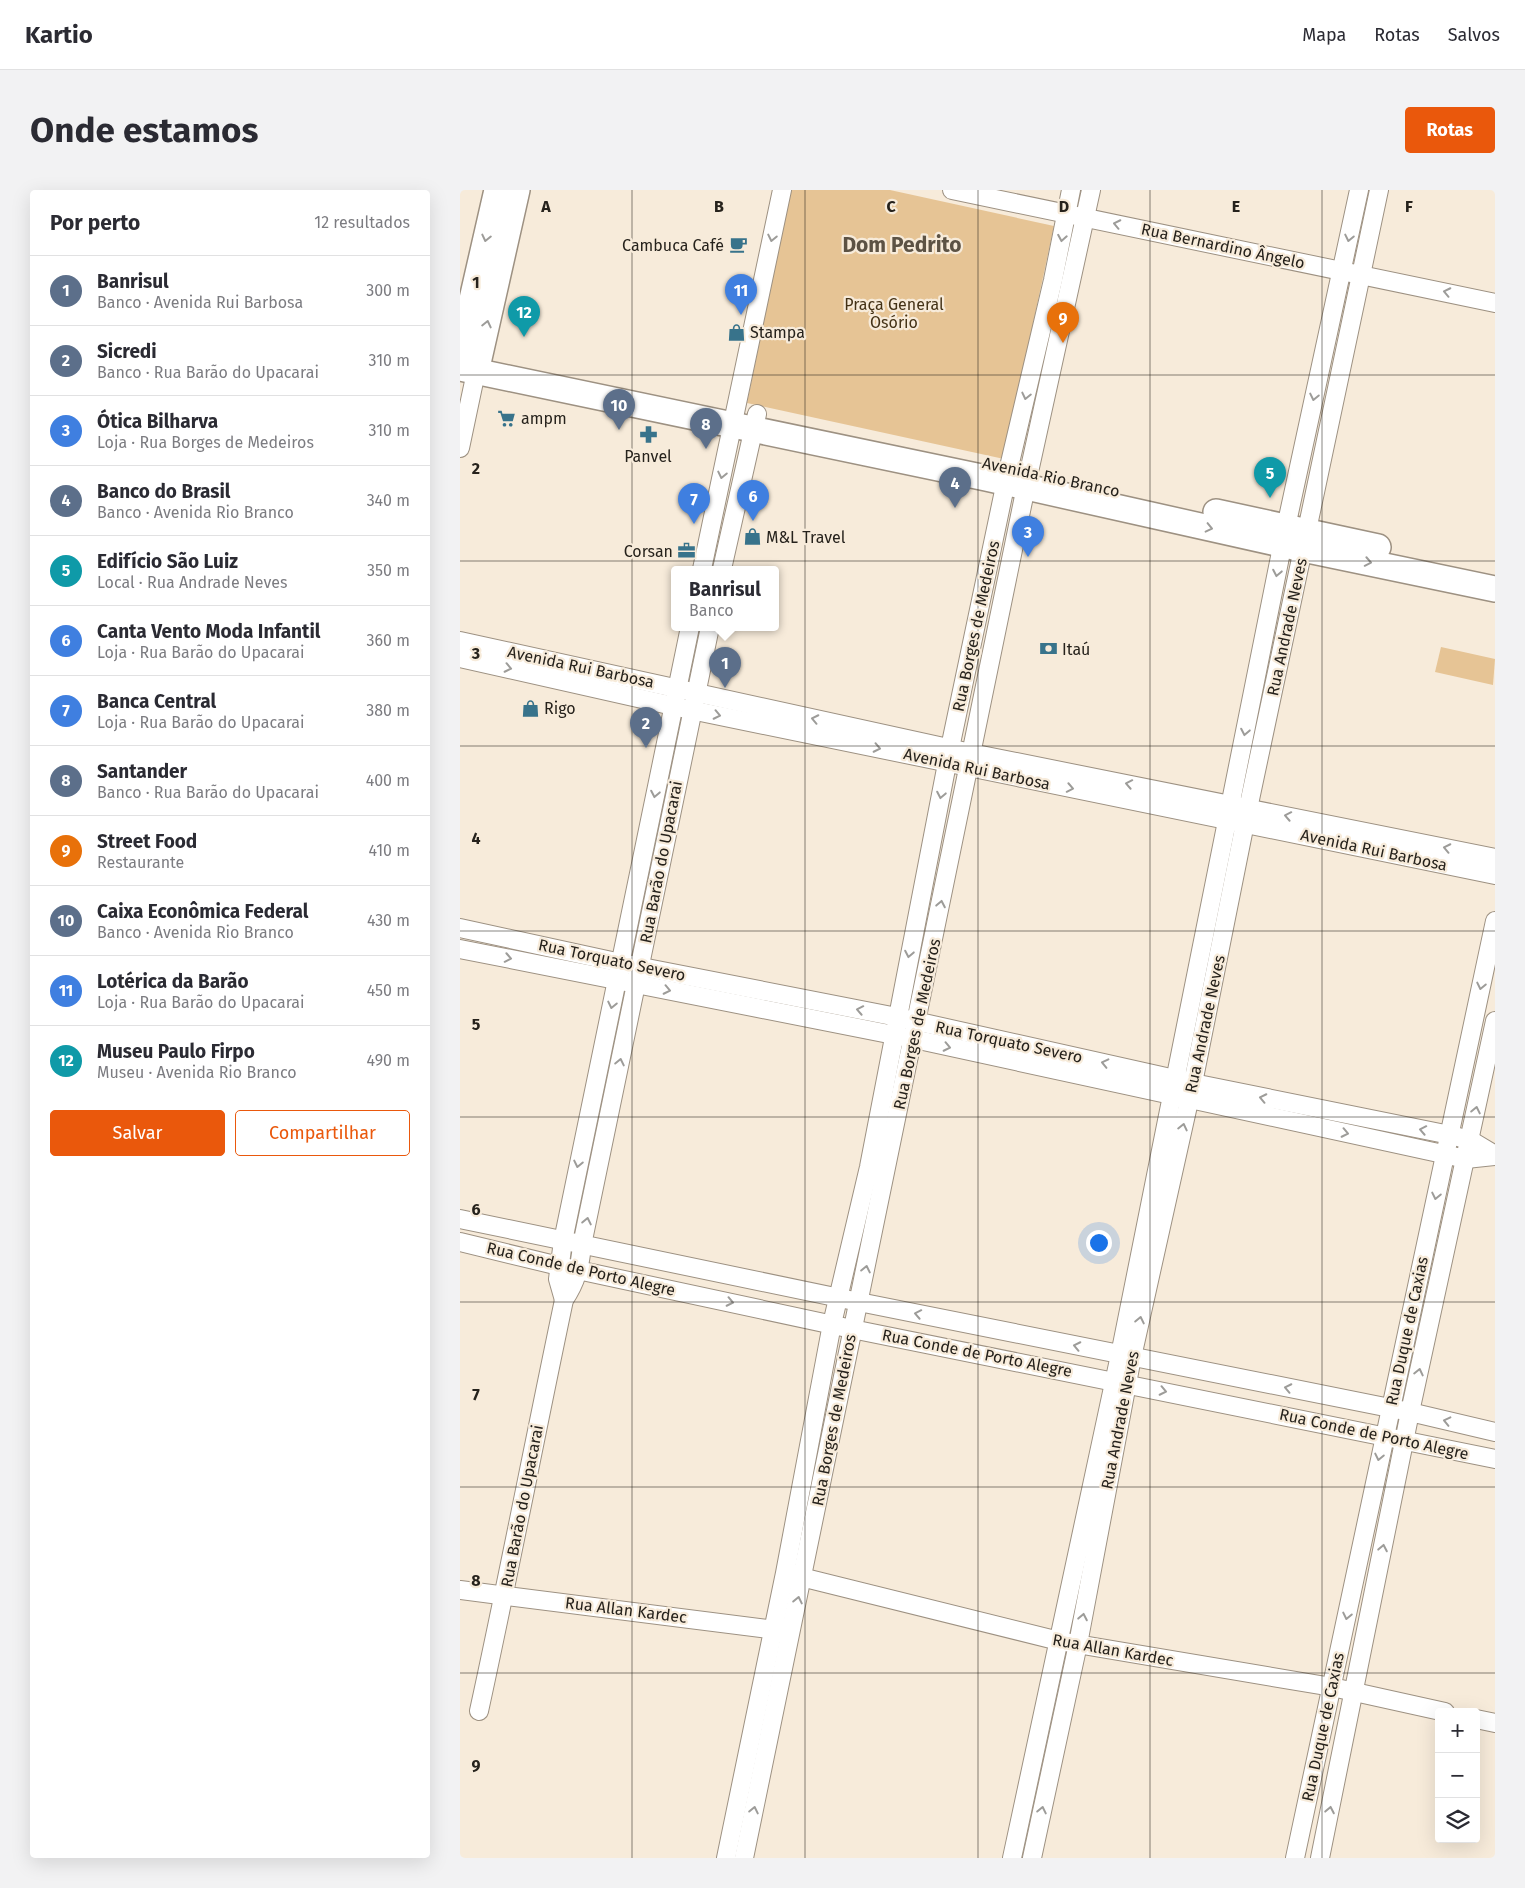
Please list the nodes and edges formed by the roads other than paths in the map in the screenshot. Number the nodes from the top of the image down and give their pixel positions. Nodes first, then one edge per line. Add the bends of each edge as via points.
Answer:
1 (497, 190) edge
2 (517, 190) edge
3 (782, 190) edge
4 (952, 190) edge
5 (1071, 190) edge
6 (1091, 190) edge
7 (1379, 190) edge
8 (1357, 197) edge
9 (1375, 208) junction
10 (1066, 214) junction
11 (1085, 217) junction
12 (1342, 271) junction
13 (1360, 274) junction
14 (1061, 283) junction
15 (485, 288) junction
16 (1495, 302) edge
17 (466, 358) edge
18 (744, 419) junction
19 (460, 443) edge
20 (1300, 461) junction
21 (1322, 463) junction
22 (1017, 478) junction
23 (1295, 538) junction
24 (992, 545) junction
25 (1013, 551) junction
26 (703, 566) edge
27 (722, 566) edge
28 (1438, 568) junction
29 (1495, 572) edge
30 (1495, 589) edge
31 (689, 631) edge
32 (709, 631) edge
33 (460, 641) edge
34 (460, 658) edge
35 (551, 669) junction
36 (964, 682) junction
37 (984, 686) junction
38 (675, 697) junction
39 (693, 701) junction
40 (948, 756) junction
41 (970, 760) junction
42 (660, 769) junction
43 (678, 774) junction
44 (1230, 812) junction
45 (1247, 816) junction
46 (649, 824) junction
47 (668, 829) junction
48 (1375, 842) junction
49 (1495, 858) edge
50 (1495, 875) edge
51 (1495, 921) edge
52 (460, 928) edge
53 (460, 949) edge
54 (1201, 952) junction
55 (1219, 954) junction
56 (619, 972) junction
57 (638, 975) junction
58 (742, 987) junction
59 (740, 1004) junction
60 (1477, 1008) junction
61 (1495, 1011) edge
62 (897, 1017) junction
63 (1495, 1021) edge
64 (918, 1022) junction
65 (894, 1036) junction
66 (993, 1038) junction
67 (914, 1039) junction
68 (989, 1056) junction
69 (1173, 1087) junction
70 (1191, 1091) junction
71 (882, 1098) junction
72 (901, 1102) junction
73 (591, 1105) junction
74 (610, 1108) junction
75 (1318, 1109) junction
76 (1315, 1127) junction
77 (1450, 1135) junction
78 (1470, 1140) junction
79 (1445, 1154) junction
80 (1495, 1155) edge
81 (1466, 1159) junction
82 (1167, 1161) junction
83 (869, 1167) junction
84 (886, 1170) junction
85 (460, 1219) edge
86 (562, 1241) junction
87 (460, 1242) edge
88 (582, 1245) junction
89 (559, 1266) junction
90 (580, 1269) junction
91 (703, 1270) junction
92 (1417, 1284) junction
93 (1437, 1288) junction
94 (696, 1294) junction
95 (840, 1298) junction
96 (564, 1300) junction
97 (859, 1302) junction
98 (832, 1324) junction
99 (852, 1329) junction
100 (992, 1329) junction
101 (986, 1355) junction
102 (1126, 1356) junction
103 (1120, 1382) junction
104 (1266, 1384) junction
105 (1390, 1409) junction
106 (1259, 1410) junction
107 (1410, 1412) junction
108 (1495, 1432) edge
109 (1384, 1436) junction
110 (1405, 1441) junction
111 (1495, 1459) edge
112 (806, 1465) junction
113 (824, 1470) junction
114 (1094, 1516) junction
115 (785, 1573) junction
116 (1355, 1576) junction
117 (803, 1577) junction
118 (1376, 1582) junction
119 (460, 1590) edge
120 (505, 1594) junction
121 (782, 1631) junction
122 (1059, 1641) junction
123 (1078, 1644) junction
124 (1332, 1687) junction
125 (1354, 1692) junction
126 (1435, 1710) edge
127 (478, 1711) dead end
128 (1480, 1720) edge
129 (1495, 1723) edge
130 (730, 1840) junction
131 (746, 1851) edge
132 (726, 1858) edge
133 (1012, 1858) edge
134 (1032, 1858) edge
135 (1295, 1858) edge
136 (1320, 1858) edge

1 -> 15 street
2 - 15 street
3 -> 18 street
4 - 10 street, Rua Bernardino Ângelo
5 - 10 street, Rua Borges de Medeiros
6 - 11 street, Rua Borges de Medeiros
7 - 9 street, Rua Andrade Neves
8 - 9 street
8 -> 12 street, Rua Andrade Neves
9 - 13 street, Rua Andrade Neves
10 - 11 street, Rua Bernardino Ângelo
10 -> 14 street, Rua Borges de Medeiros
12 -> 11 street, Rua Bernardino Ângelo
11 - 14 street, Rua Borges de Medeiros
12 - 13 street, Rua Bernardino Ângelo
12 -> 20 street, Rua Andrade Neves
16 -> 13 street, Rua Bernardino Ângelo
13 - 21 street, Rua Andrade Neves
14 - 22 street, Rua Borges de Medeiros
15 - 17 street
17 - 18 street, Avenida Rio Branco via 610,393
17 - 19 street
18 - 22 street, Avenida Rio Branco
18 -> 26 street
18 - 27 street
20 - 21 street
20 - 23 street, Rua Andrade Neves
21 - 23 street, Rua Andrade Neves
22 - 23 street, Avenida Rio Branco
22 - 24 street, Rua Borges de Medeiros
22 - 25 street, Rua Borges de Medeiros
23 - 28 street, Avenida Rio Branco
23 -> 44 street, Rua Andrade Neves
23 - 45 street, Rua Andrade Neves
24 - 25 street
24 - 36 street, Rua Borges de Medeiros
25 - 37 street, Rua Borges de Medeiros
28 - 29 street, Avenida Rio Branco
28 - 30 street, Avenida Rio Branco
31 - 38 street, Rua Barão do Upacarai
32 - 39 street, Rua Barão do Upacarai
33 - 35 street, Avenida Rui Barbosa
34 -> 35 street, Avenida Rui Barbosa
35 - 38 street, Avenida Rui Barbosa
36 - 37 street
36 - 40 street, Rua Borges de Medeiros
37 - 41 street, Rua Borges de Medeiros
38 - 39 street, Avenida Rui Barbosa
38 - 42 street, Rua Barão do Upacarai
39 - 40 street, Avenida Rui Barbosa
39 - 43 street, Rua Barão do Upacarai
40 - 41 street, Avenida Rui Barbosa
40 -> 62 street, Rua Borges de Medeiros
41 - 44 street, Avenida Rui Barbosa
64 -> 41 street, Rua Borges de Medeiros
42 - 43 street
42 -> 46 street, Rua Barão do Upacarai
43 - 47 street, Rua Barão do Upacarai
44 - 45 street, Avenida Rui Barbosa
44 - 54 street, Rua Andrade Neves
45 - 48 street, Avenida Rui Barbosa
45 - 55 street, Rua Andrade Neves
46 - 47 street
46 - 56 street, Rua Barão do Upacarai
47 - 57 street, Rua Barão do Upacarai
49 -> 48 street, Avenida Rui Barbosa
48 - 50 street, Avenida Rui Barbosa
51 -> 60 street, Rua Duque de Caxias
52 - 56 street, Rua Torquato Severo
53 -> 56 street, Rua Torquato Severo
54 - 55 street
54 - 69 street, Rua Andrade Neves
55 - 70 street, Rua Andrade Neves
56 - 57 street, Rua Torquato Severo
56 -> 73 street, Rua Barão do Upacarai
57 - 58 street, Rua Torquato Severo
57 -> 59 street, Rua Torquato Severo
74 -> 57 street, Rua Barão do Upacarai
58 - 59 street
62 -> 58 street, Rua Torquato Severo
59 - 65 street, Rua Torquato Severo
60 - 61 street
60 - 77 street, Rua Duque de Caxias
62 - 64 street, Rua Torquato Severo
62 - 65 street, Rua Borges de Medeiros
78 -> 63 street, Rua Duque de Caxias
64 - 66 street, Rua Torquato Severo
64 - 67 street, Rua Borges de Medeiros
65 - 67 street, Rua Torquato Severo
65 - 71 street, Rua Borges de Medeiros
66 - 68 street
69 -> 66 street, Rua Torquato Severo
67 -> 68 street, Rua Torquato Severo
67 - 72 street, Rua Borges de Medeiros
68 - 69 street, Rua Torquato Severo
69 - 70 street, Rua Torquato Severo
69 - 82 street, Rua Andrade Neves
75 -> 70 street, Rua Torquato Severo
70 - 76 street, Rua Torquato Severo
82 -> 70 street, Rua Andrade Neves
71 - 72 street
71 - 83 street, Rua Borges de Medeiros
72 - 84 street, Rua Borges de Medeiros
73 - 74 street
73 -> 86 street, Rua Barão do Upacarai
88 -> 74 street, Rua Barão do Upacarai
75 - 76 street
77 -> 75 street, Rua Torquato Severo
76 -> 79 street, Rua Torquato Severo
77 - 78 street, Rua Torquato Severo
77 - 79 street, Rua Duque de Caxias
78 - 80 street, Rua Torquato Severo
78 - 81 street, Rua Duque de Caxias
79 - 81 street, Rua Torquato Severo
79 -> 92 street, Rua Duque de Caxias
80 - 81 street, Rua Torquato Severo
81 - 93 street, Rua Duque de Caxias
82 - 102 street, Rua Andrade Neves
83 - 84 street
83 - 95 street, Rua Borges de Medeiros
97 -> 84 street, Rua Borges de Medeiros
85 - 86 street, Rua Conde de Porto Alegre
86 - 88 street, Rua Conde de Porto Alegre
86 - 89 street, Rua Barão do Upacarai
87 - 89 street, Rua Conde de Porto Alegre
88 - 90 street, Rua Barão do Upacarai
88 - 91 street, Rua Conde de Porto Alegre
89 - 90 street, Rua Conde de Porto Alegre
89 - 96 street, Rua Barão do Upacarai via 558,1279
90 - 94 street, Rua Conde de Porto Alegre
90 - 96 street, Rua Barão do Upacarai
91 - 94 street
91 - 95 street, Rua Conde de Porto Alegre
92 - 93 street
92 - 105 street, Rua Duque de Caxias
107 -> 93 street, Rua Duque de Caxias
94 -> 98 street, Rua Conde de Porto Alegre
95 - 97 street, Rua Conde de Porto Alegre
95 - 98 street, Rua Borges de Medeiros
96 - 120 street, Rua Barão do Upacarai
97 - 99 street, Rua Borges de Medeiros
100 -> 97 street, Rua Conde de Porto Alegre
98 - 99 street, Rua Conde de Porto Alegre
98 - 112 street, Rua Borges de Medeiros
99 - 101 street, Rua Conde de Porto Alegre
99 - 113 street, Rua Borges de Medeiros
100 - 101 street
102 -> 100 street, Rua Conde de Porto Alegre
101 - 103 street, Rua Conde de Porto Alegre
102 - 103 street, Rua Andrade Neves
102 - 104 street, Rua Conde de Porto Alegre
103 -> 106 street, Rua Conde de Porto Alegre
103 - 114 street, Rua Andrade Neves
105 -> 104 street, Rua Conde de Porto Alegre
104 - 106 street
105 - 107 street, Rua Conde de Porto Alegre
105 - 109 street, Rua Duque de Caxias
106 - 109 street, Rua Conde de Porto Alegre
108 -> 107 street, Rua Conde de Porto Alegre
107 - 110 street, Rua Duque de Caxias
109 - 110 street, Rua Conde de Porto Alegre
109 -> 116 street, Rua Duque de Caxias
110 - 111 street, Rua Conde de Porto Alegre
118 -> 110 street, Rua Duque de Caxias
112 - 113 street
112 - 115 street, Rua Borges de Medeiros
113 - 117 street, Rua Borges de Medeiros
114 - 122 street, Rua Andrade Neves
123 -> 114 street, Rua Andrade Neves
115 - 117 street, Rua Allan Kardec
115 - 121 street, Rua Borges de Medeiros
116 - 118 street
116 -> 124 street, Rua Duque de Caxias
121 -> 117 street, Rua Borges de Medeiros
117 - 122 street, Rua Allan Kardec
118 - 125 street, Rua Duque de Caxias
119 - 120 street, Rua Allan Kardec
120 - 121 street, Rua Allan Kardec
120 - 127 street, Rua Barão do Upacarai
121 - 130 street, Rua Borges de Medeiros
131 -> 121 street, Rua Borges de Medeiros
122 - 123 street, Rua Allan Kardec
122 - 133 street, Rua Andrade Neves
123 - 124 street, Rua Allan Kardec
134 -> 123 street, Rua Andrade Neves
124 - 125 street, Rua Allan Kardec
124 - 135 street, Rua Duque de Caxias
125 - 126 street, Rua Allan Kardec
136 -> 125 street, Rua Duque de Caxias
128 - 129 street
130 - 131 street
130 - 132 street, Rua Borges de Medeiros

